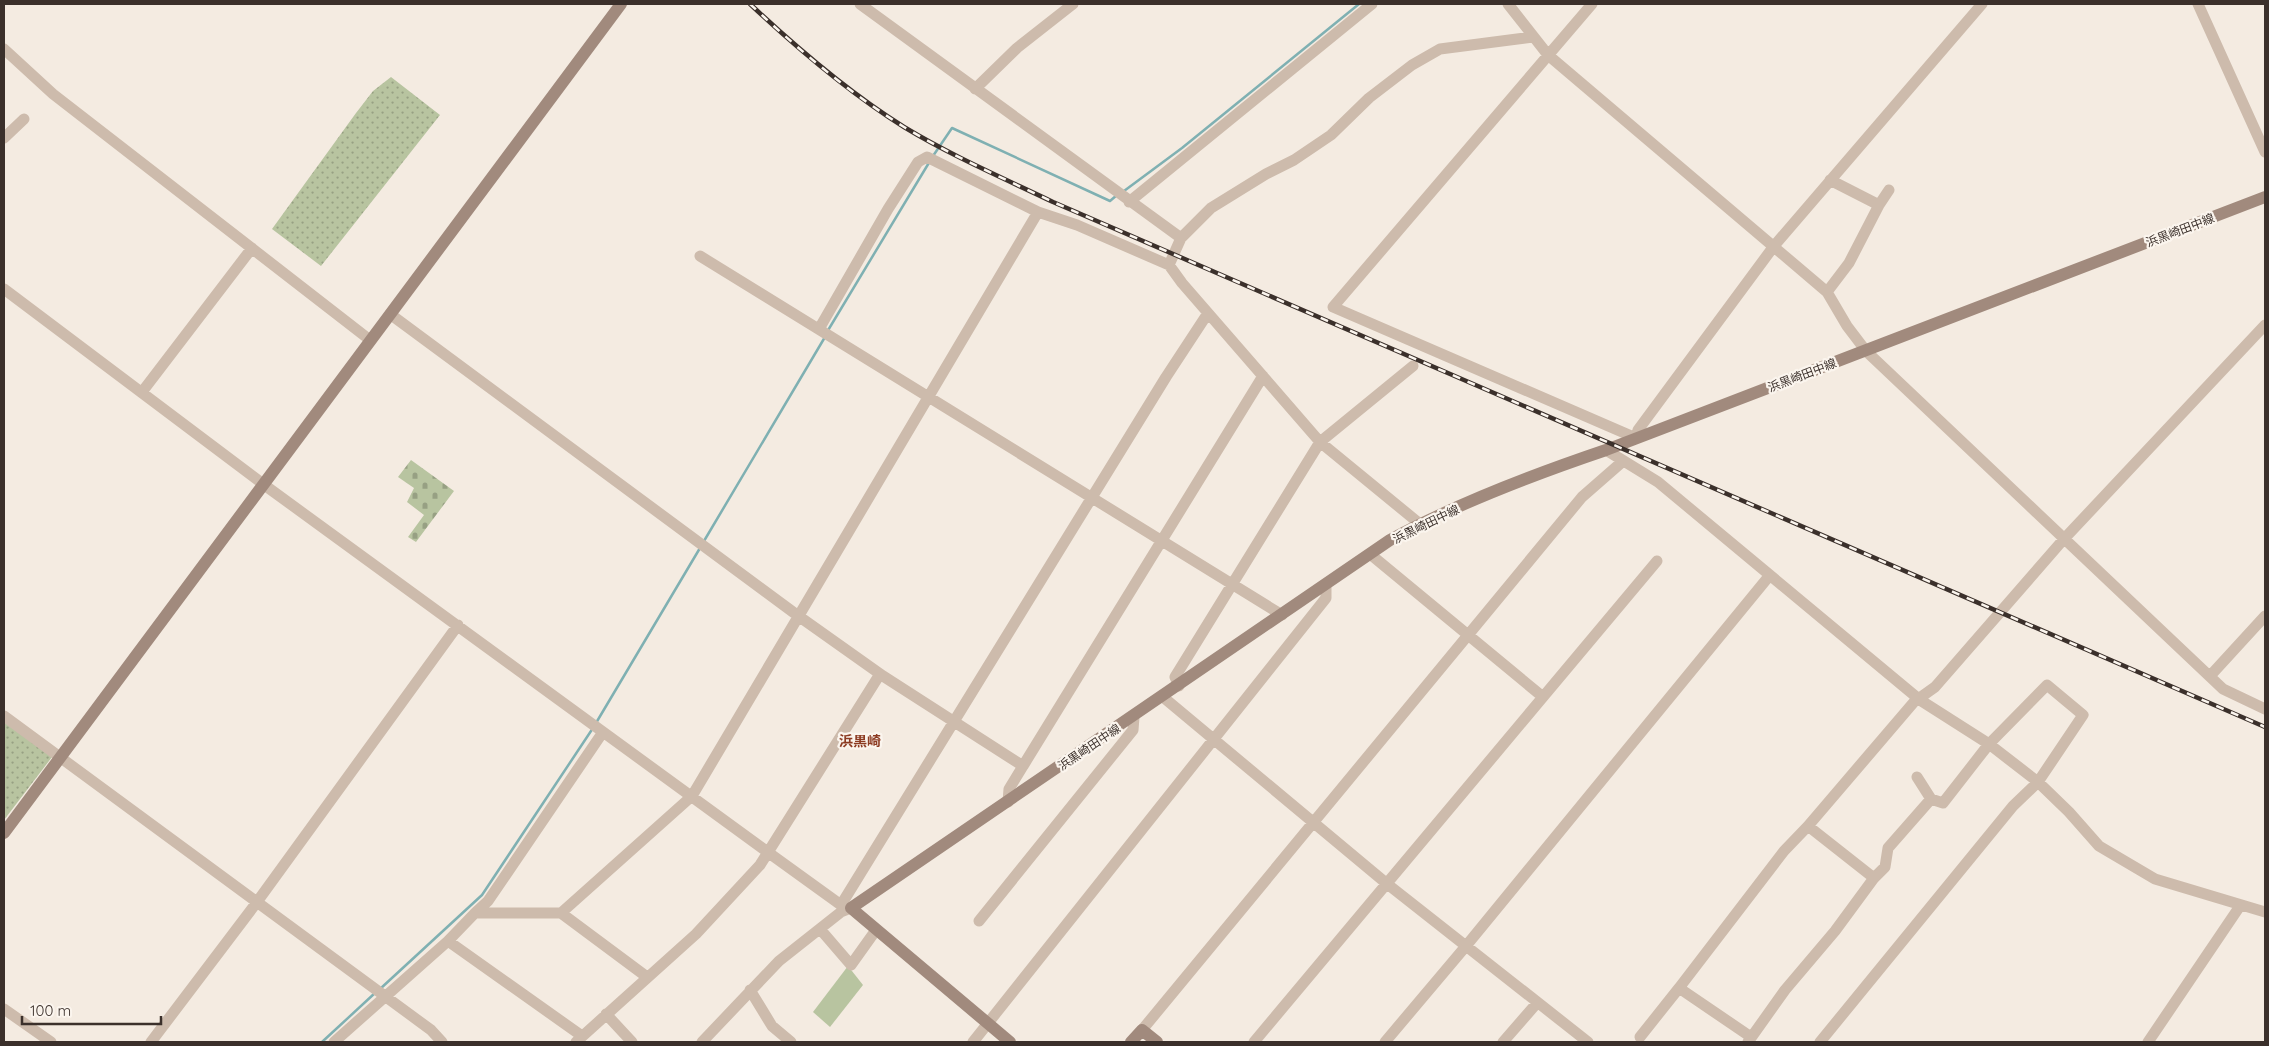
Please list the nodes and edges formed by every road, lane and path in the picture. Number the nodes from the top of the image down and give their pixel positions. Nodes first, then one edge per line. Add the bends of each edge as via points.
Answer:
1 (621, 4) edge
2 (860, 4) edge
3 (1072, 4) edge
4 (1372, 4) edge
5 (1508, 4) edge
6 (1592, 4) edge
7 (1982, 4) edge
8 (2198, 4) edge
9 (1533, 38) junction
10 (4, 49) edge
11 (1548, 55) junction
12 (975, 89) junction
13 (24, 119) dead end
14 (4, 138) edge
15 (2265, 152) edge
16 (1830, 180) junction
17 (1889, 190) dead end
18 (2265, 197) edge
19 (1129, 202) junction
20 (1879, 205) junction
21 (1038, 212) junction
22 (1181, 238) junction
23 (1774, 246) junction
24 (252, 248) junction
25 (700, 256) dead end
26 (1169, 265) junction
27 (4, 290) edge
28 (1827, 292) junction
29 (1208, 313) junction
30 (390, 314) junction
31 (2265, 325) edge
32 (819, 329) junction
33 (370, 340) junction
34 (1866, 351) junction
35 (1413, 366) dead end
36 (1263, 376) junction
37 (142, 392) junction
38 (927, 396) junction
39 (1636, 438) junction
40 (1320, 442) junction
41 (1606, 450) junction
42 (1622, 462) junction
43 (263, 484) junction
44 (1092, 497) junction
45 (1420, 524) junction
46 (1161, 540) junction
47 (2063, 540) junction
48 (1370, 554) junction
49 (1657, 561) dead end
50 (1770, 575) junction
51 (1233, 584) junction
52 (1326, 585) junction
53 (1282, 614) junction
54 (797, 615) junction
55 (2265, 616) edge
56 (458, 625) junction
57 (1469, 636) junction
58 (880, 674) junction
59 (2210, 676) junction
60 (1179, 686) junction
61 (1163, 697) junction
62 (1543, 697) junction
63 (1920, 700) junction
64 (2265, 709) edge
65 (4, 716) edge
66 (1134, 717) junction
67 (954, 721) junction
68 (603, 732) junction
69 (1214, 740) junction
70 (1989, 744) junction
71 (60, 758) junction
72 (1022, 766) junction
73 (1917, 777) dead end
74 (2038, 782) junction
75 (692, 796) junction
76 (1930, 799) junction
77 (1008, 802) junction
78 (1314, 823) junction
79 (1808, 826) junction
80 (4, 833) edge
81 (769, 853) junction
82 (1874, 878) junction
83 (1386, 883) junction
84 (257, 902) junction
85 (846, 906) junction
86 (2240, 906) junction
87 (2265, 912) edge
88 (475, 913) junction
89 (561, 913) junction
90 (979, 921) dead end
91 (820, 929) junction
92 (876, 930) junction
93 (448, 941) junction
94 (1466, 946) junction
95 (647, 977) junction
96 (1679, 988) junction
97 (750, 990) junction
98 (384, 996) junction
99 (1537, 1003) junction
100 (4, 1009) edge
101 (606, 1014) junction
102 (988, 1023) junction
103 (1142, 1030) junction
104 (579, 1039) edge
105 (1750, 1040) edge
106 (1642, 1041) edge
107 (51, 1042) edge
108 (151, 1042) edge
109 (334, 1042) edge
110 (442, 1042) edge
111 (632, 1042) edge
112 (702, 1042) edge
113 (791, 1042) edge
114 (973, 1042) edge
115 (1010, 1042) edge
116 (1132, 1042) edge
117 (1157, 1042) edge
118 (1254, 1042) edge
119 (1385, 1042) edge
120 (1503, 1042) edge
121 (1588, 1042) edge
122 (1820, 1042) edge
123 (2148, 1042) edge

1 - 30 main road
2 - 12 street
3 - 12 street via 1017,48
4 - 19 street
5 - 9 street
6 - 11 street
7 - 16 street
8 - 15 street
9 - 11 street
9 - 22 street via 1440,48 1370,98 1331,135 1211,208
10 - 24 street via 53,94
11 - 23 street
11 - 39 street via 1333,307
12 - 19 street
13 - 14 street
16 - 20 street
16 - 23 street
17 - 20 street
18 - 34 main road, 浜黒崎田中線
19 - 22 street
20 - 28 street via 1849,263
21 - 26 street via 1077,225
21 - 32 street via 927,157 918,162 888,209
21 - 38 street
22 - 26 street
23 - 28 street
23 - 39 street via 1638,430
24 - 33 street
24 - 37 street
25 - 32 street
26 - 29 street
27 - 37 street
28 - 34 street
29 - 36 street
29 - 44 street
30 - 33 main road
30 - 54 street
31 - 47 street
32 - 38 street
33 - 43 main road
34 - 39 main road, 浜黒崎田中線
34 - 47 street
35 - 40 street
36 - 40 street
36 - 46 street
37 - 43 street
38 - 44 street
38 - 54 street
39 - 41 main road, 浜黒崎田中線
40 - 45 street
40 - 51 street
41 - 42 street
41 - 45 main road, 浜黒崎田中線 via 1564,464
42 - 50 street via 1658,482
42 - 57 street via 1582,497
43 - 56 street
43 - 71 main road
44 - 46 street
44 - 67 street
45 - 48 main road, 浜黒崎田中線
46 - 51 street
46 - 72 street
47 - 59 street
47 - 63 street via 1935,687
48 - 52 main road, 浜黒崎田中線
48 - 57 street
49 - 62 street
50 - 63 street
50 - 94 street
51 - 53 street
51 - 60 street via 1175,677
52 - 53 main road, 浜黒崎田中線
52 - 69 street via 1326,598
53 - 60 main road, 浜黒崎田中線
54 - 58 street
54 - 75 street
55 - 59 street
56 - 68 street
56 - 84 street
57 - 62 street
57 - 78 street
58 - 67 street
58 - 81 street
59 - 64 street via 2223,689
60 - 61 main road, 浜黒崎田中線
61 - 66 main road, 浜黒崎田中線
61 - 69 street
62 - 83 street
63 - 70 street
63 - 79 street via 1914,702
65 - 71 street
66 - 77 main road, 浜黒崎田中線
66 - 90 street via 1133,730
67 - 72 street
67 - 85 street
68 - 75 street
68 - 88 street via 488,901
69 - 78 street
69 - 102 street
70 - 74 street
70 - 74 street via 2047,685 2083,714
70 - 76 street via 1943,804
71 - 80 main road
71 - 84 street
72 - 77 street via 1008,789
73 - 76 street
74 - 86 street via 2099,846 2155,879
74 - 122 street via 2013,806
75 - 81 street
75 - 89 street
76 - 82 street via 1888,848 1885,867
77 - 85 main road, 浜黒崎田中線
78 - 83 street
78 - 103 street
79 - 82 street
79 - 96 street via 1784,852
81 - 85 street
81 - 95 street via 696,934
82 - 105 street via 1835,931 1784,990
83 - 94 street
83 - 118 street
84 - 98 street
84 - 108 street
85 - 91 street
85 - 92 main road
86 - 87 street
86 - 123 street
88 - 89 street
88 - 93 street
89 - 95 street
91 - 92 street via 851,965
91 - 97 street via 779,961
92 - 102 main road
93 - 98 street
93 - 104 street
94 - 99 street
94 - 119 street
95 - 101 street
96 - 105 street
96 - 106 street
97 - 112 street
97 - 113 street via 772,1026
98 - 109 street
98 - 110 street via 431,1030
99 - 120 street
99 - 121 street
100 - 107 street
101 - 104 street
101 - 111 street
102 - 114 street
102 - 115 main road
103 - 116 main road
103 - 117 main road

